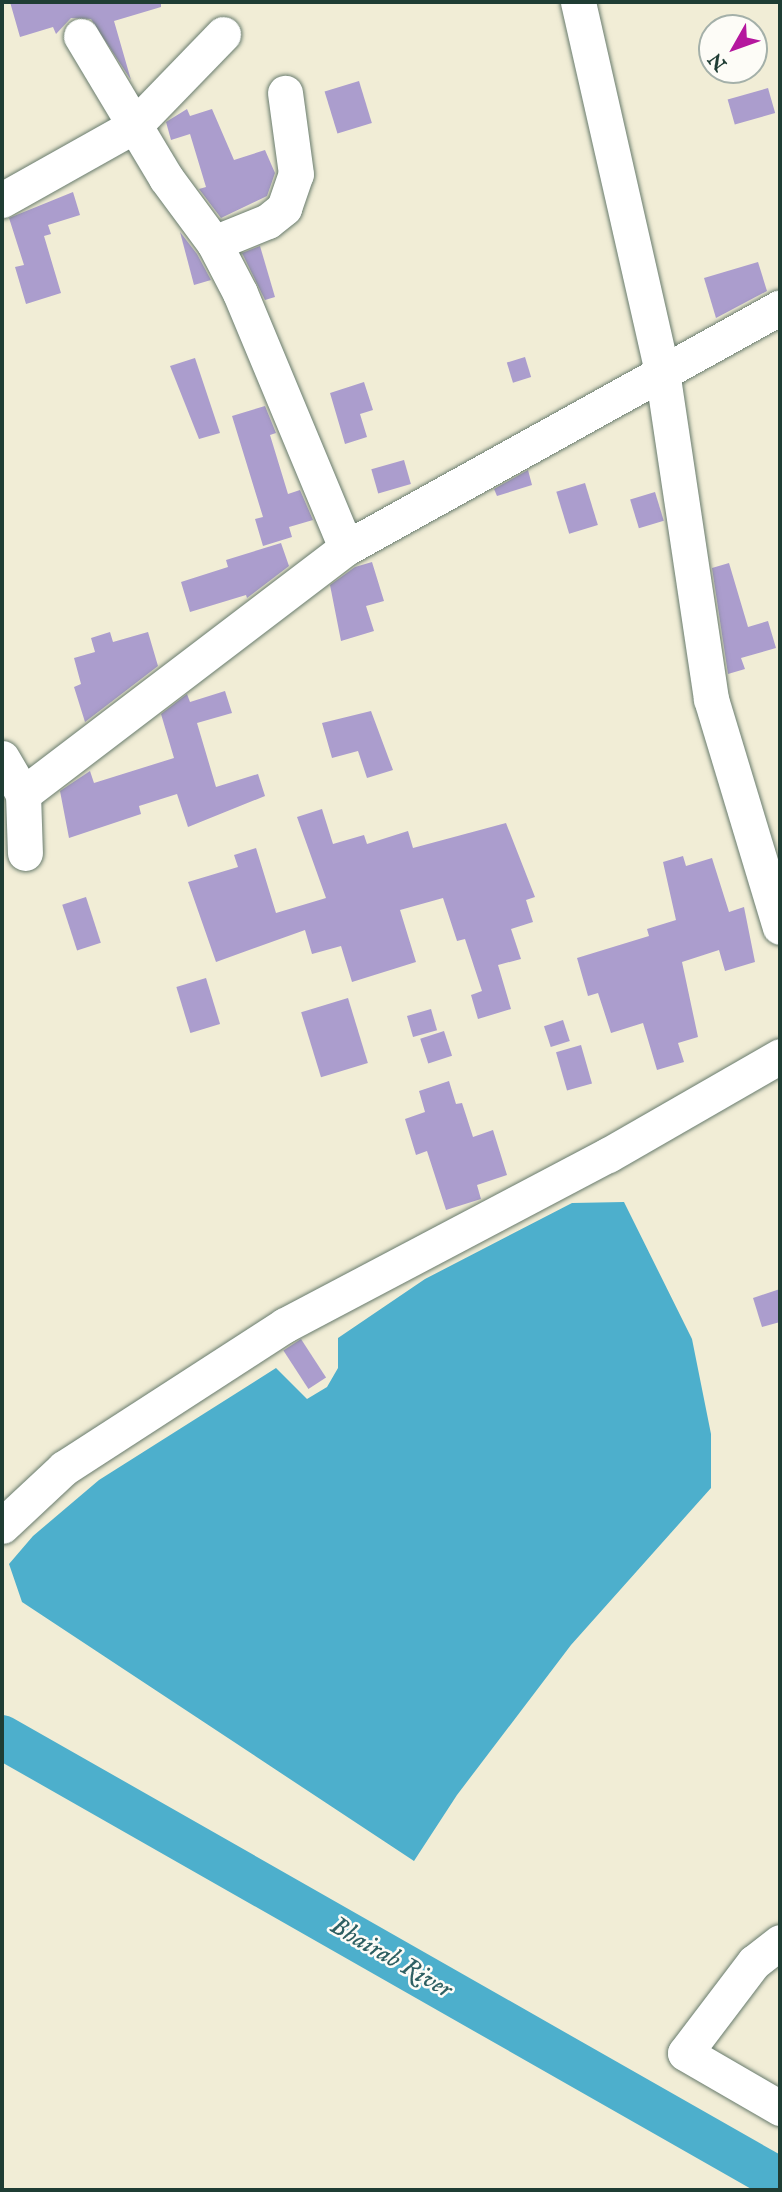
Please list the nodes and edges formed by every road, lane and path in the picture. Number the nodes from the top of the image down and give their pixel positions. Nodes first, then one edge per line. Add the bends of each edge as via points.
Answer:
1 (578, 2) edge
2 (223, 34) dead end
3 (81, 36) dead end
4 (285, 93) dead end
5 (134, 126) junction
6 (2, 200) edge
7 (214, 243) junction
8 (780, 307) edge
9 (662, 371) junction
10 (346, 548) junction
11 (2, 758) edge
12 (23, 794) junction
13 (25, 853) dead end
14 (780, 927) edge
15 (780, 1056) edge
16 (2, 1526) edge
17 (780, 1942) edge
18 (780, 2108) edge

1 - 9 street
2 - 5 street
3 - 5 street
4 - 7 street via 296,174 284,208 268,221
5 - 6 street
5 - 7 street
7 - 10 street via 268,350
8 - 9 street
9 - 10 street
9 - 14 street via 711,699
10 - 12 street
11 - 12 street
12 - 13 street
15 - 16 street via 608,1155 285,1325 64,1468
17 - 18 street via 754,1962 685,2053

